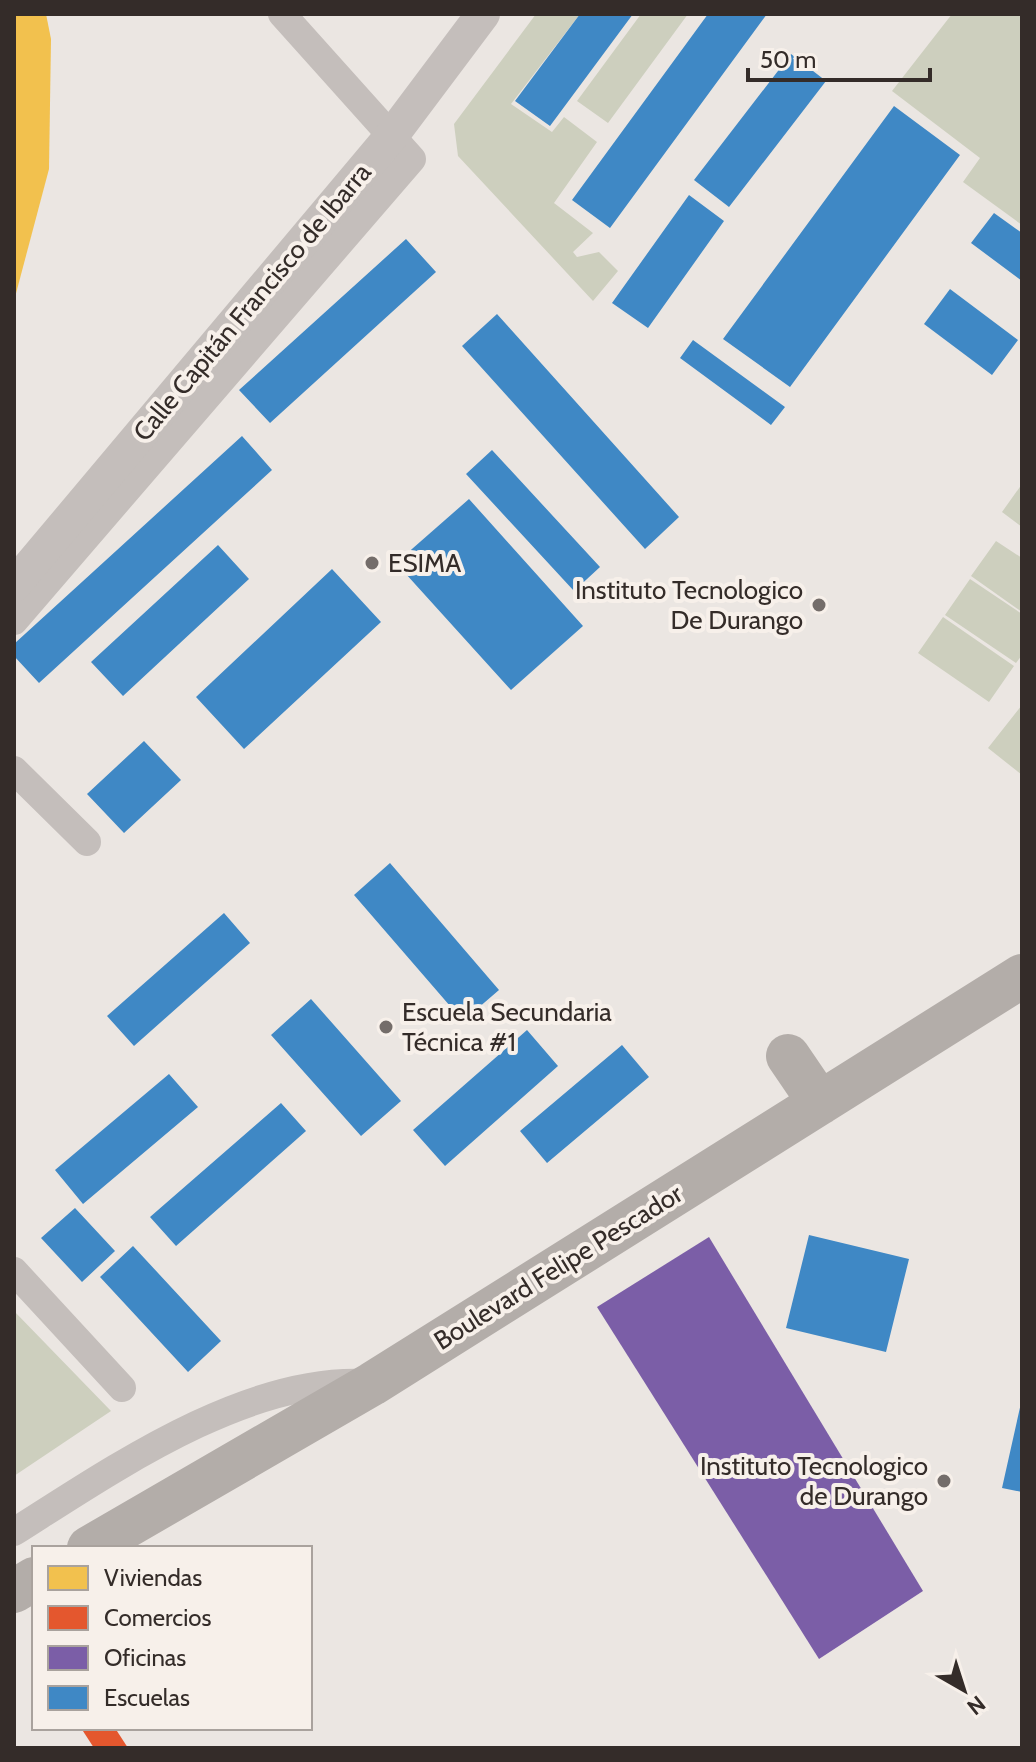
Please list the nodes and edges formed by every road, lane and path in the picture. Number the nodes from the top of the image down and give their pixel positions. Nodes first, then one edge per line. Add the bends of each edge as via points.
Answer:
1 (282, 14) edge
2 (483, 14) edge
3 (403, 147) junction
4 (14, 585) edge
5 (14, 621) edge
6 (14, 770) edge
7 (87, 842) dead end
8 (1022, 976) edge
9 (788, 1056) dead end
10 (820, 1103) junction
11 (14, 1271) edge
12 (372, 1384) junction
13 (122, 1388) dead end
14 (14, 1532) edge
15 (92, 1546) edge
16 (32, 1580) edge
17 (14, 1591) edge

1 - 3 street
2 - 3 street, Calle Capitán Francisco de Ibarra
3 - 4 street, Calle Capitán Francisco de Ibarra
3 - 5 street
6 - 7 street
8 - 10 main road, Boulevard Felipe Pescador
9 - 10 main road
10 - 12 main road, Boulevard Felipe Pescador
11 - 13 street
12 - 14 street via 346,1382 284,1394 207,1422 100,1478
12 - 15 main road, Boulevard Felipe Pescador
16 - 17 main road

